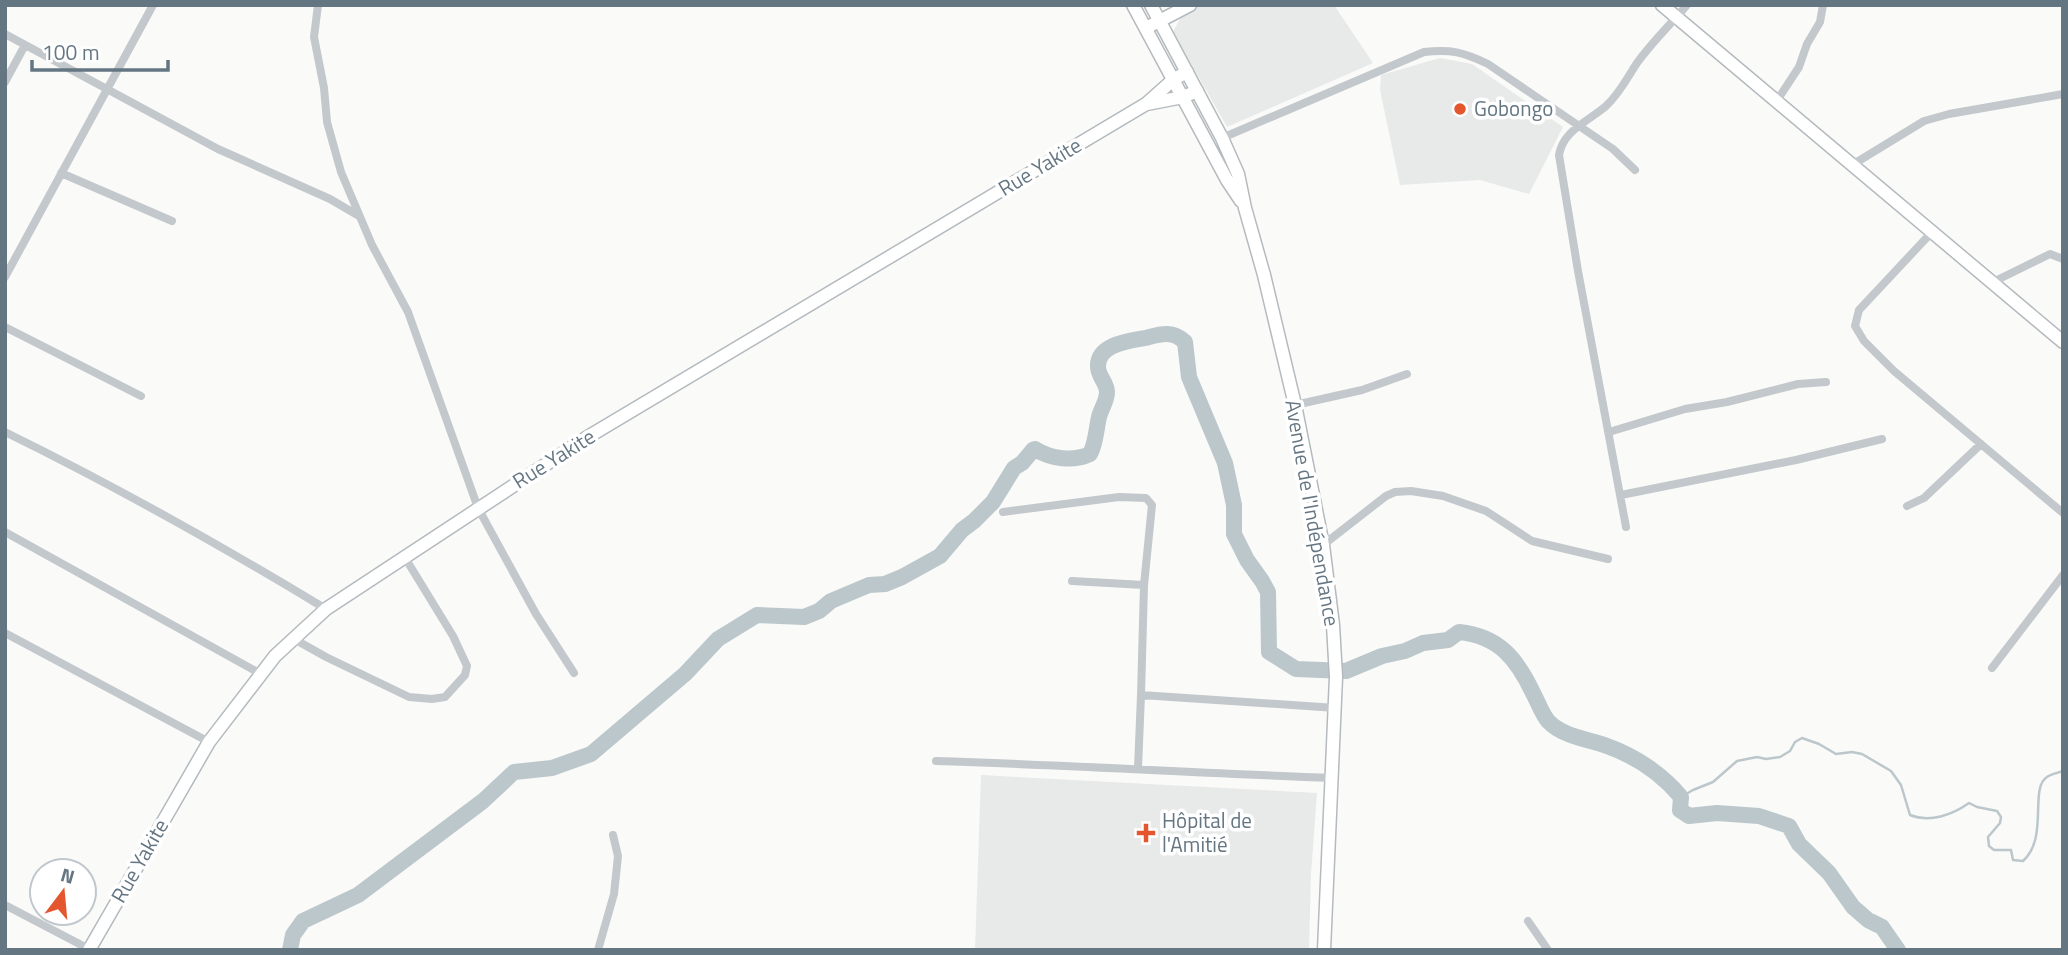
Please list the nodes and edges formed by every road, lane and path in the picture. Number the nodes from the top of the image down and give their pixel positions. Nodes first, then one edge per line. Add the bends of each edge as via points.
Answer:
1 (153, 5) edge
2 (318, 5) edge
3 (1133, 5) edge
4 (1151, 5) edge
5 (1190, 5) edge
6 (1662, 5) edge
7 (1687, 5) edge
8 (1823, 5) edge
9 (1676, 18) junction
10 (1159, 21) junction
11 (1146, 28) junction
12 (5, 34) edge
13 (25, 45) junction
14 (1187, 72) junction
15 (1174, 79) junction
16 (5, 82) edge
17 (108, 90) junction
18 (1197, 91) junction
19 (2063, 94) edge
20 (1183, 97) junction
21 (1776, 102) junction
22 (1146, 104) junction
23 (1577, 126) junction
24 (1222, 138) junction
25 (1852, 165) junction
26 (1635, 170) dead end
27 (61, 173) junction
28 (1245, 208) junction
29 (359, 216) junction
30 (172, 221) dead end
31 (1932, 232) junction
32 (2063, 259) edge
33 (5, 277) edge
34 (1993, 282) junction
35 (5, 327) edge
36 (2063, 342) edge
37 (1407, 374) dead end
38 (1826, 382) dead end
39 (141, 396) dead end
40 (1295, 405) junction
41 (5, 432) edge
42 (1609, 432) junction
43 (1882, 439) dead end
44 (1981, 444) junction
45 (1621, 495) junction
46 (1907, 506) dead end
47 (478, 508) junction
48 (1003, 512) dead end
49 (2063, 513) edge
50 (1626, 527) dead end
51 (5, 532) edge
52 (1323, 545) junction
53 (404, 556) junction
54 (1608, 559) dead end
55 (2063, 575) edge
56 (1072, 581) dead end
57 (1144, 585) junction
58 (326, 609) junction
59 (5, 633) edge
60 (294, 639) junction
61 (1992, 668) dead end
62 (573, 673) dead end
63 (261, 674) junction
64 (1141, 695) junction
65 (1336, 708) junction
66 (209, 742) junction
67 (936, 761) dead end
68 (1138, 768) junction
69 (1333, 778) junction
70 (613, 835) dead end
71 (5, 905) edge
72 (1528, 921) dead end
73 (89, 949) edge
74 (598, 950) edge
75 (1324, 950) edge
76 (1548, 950) edge

1 - 17 street
2 - 29 street via 314,37 327,122
3 - 11 main road, Avenue de l'Indépendance
4 - 10 main road, Avenue de l'Indépendance
5 - 10 main road
6 - 9 main road
7 - 9 street
8 - 21 street via 1799,67
9 - 21 main road
9 - 23 street via 1637,63 1622,90
10 - 11 main road
10 - 14 main road, Avenue de l'Indépendance
11 - 15 main road, Avenue de l'Indépendance
12 - 13 street
13 - 16 street
13 - 17 street
14 - 15 main road, Rue Yakite
14 - 18 main road, Avenue de l'Indépendance
15 - 20 main road, Avenue de l'Indépendance
15 - 22 main road, Rue Yakite
17 - 27 street
17 - 29 street
18 - 20 main road, Rue Yakite
18 - 24 main road, Avenue de l'Indépendance
19 - 25 street via 1924,121
20 - 22 main road, Rue Yakite
20 - 28 main road, Avenue de l'Indépendance
21 - 25 main road
22 - 47 main road, Rue Yakite via 598,431
23 - 24 street via 1488,64 1466,53 1444,50 1424,52
23 - 26 street
23 - 42 street via 1559,155
24 - 28 main road, Avenue de l'Indépendance via 1238,174
25 - 31 main road
27 - 30 street
27 - 33 street
28 - 40 main road, Avenue de l'Indépendance
29 - 47 street via 408,312
31 - 34 main road
31 - 44 street via 1859,310 1855,327 1894,371
32 - 34 street via 2050,254
34 - 36 main road
35 - 39 street
37 - 40 street
38 - 42 street via 1685,409
40 - 52 main road, Avenue de l'Indépendance
41 - 58 street via 247,561
42 - 45 street
43 - 45 street
44 - 46 street via 1924,498
44 - 49 street
45 - 50 street
47 - 53 main road, Rue Yakite
47 - 62 street
48 - 57 street via 1119,497 1146,498 1152,505
51 - 63 street
52 - 54 street via 1386,496 1411,491 1486,511 1532,541
52 - 65 main road, Avenue de l'Indépendance via 1336,658
53 - 58 main road, Rue Yakite
53 - 60 street via 467,666 465,676 445,696 409,698
55 - 61 street
56 - 57 street
57 - 64 street
58 - 60 main road, Rue Yakite
59 - 66 street
60 - 63 main road, Rue Yakite
63 - 66 main road, Rue Yakite
64 - 65 street
64 - 68 street
65 - 69 main road, Avenue de l'Indépendance
66 - 73 main road, Rue Yakite
67 - 68 street
68 - 69 street
69 - 75 main road, Avenue de l'Indépendance
70 - 74 street via 618,856 614,894
71 - 73 street
72 - 76 street

